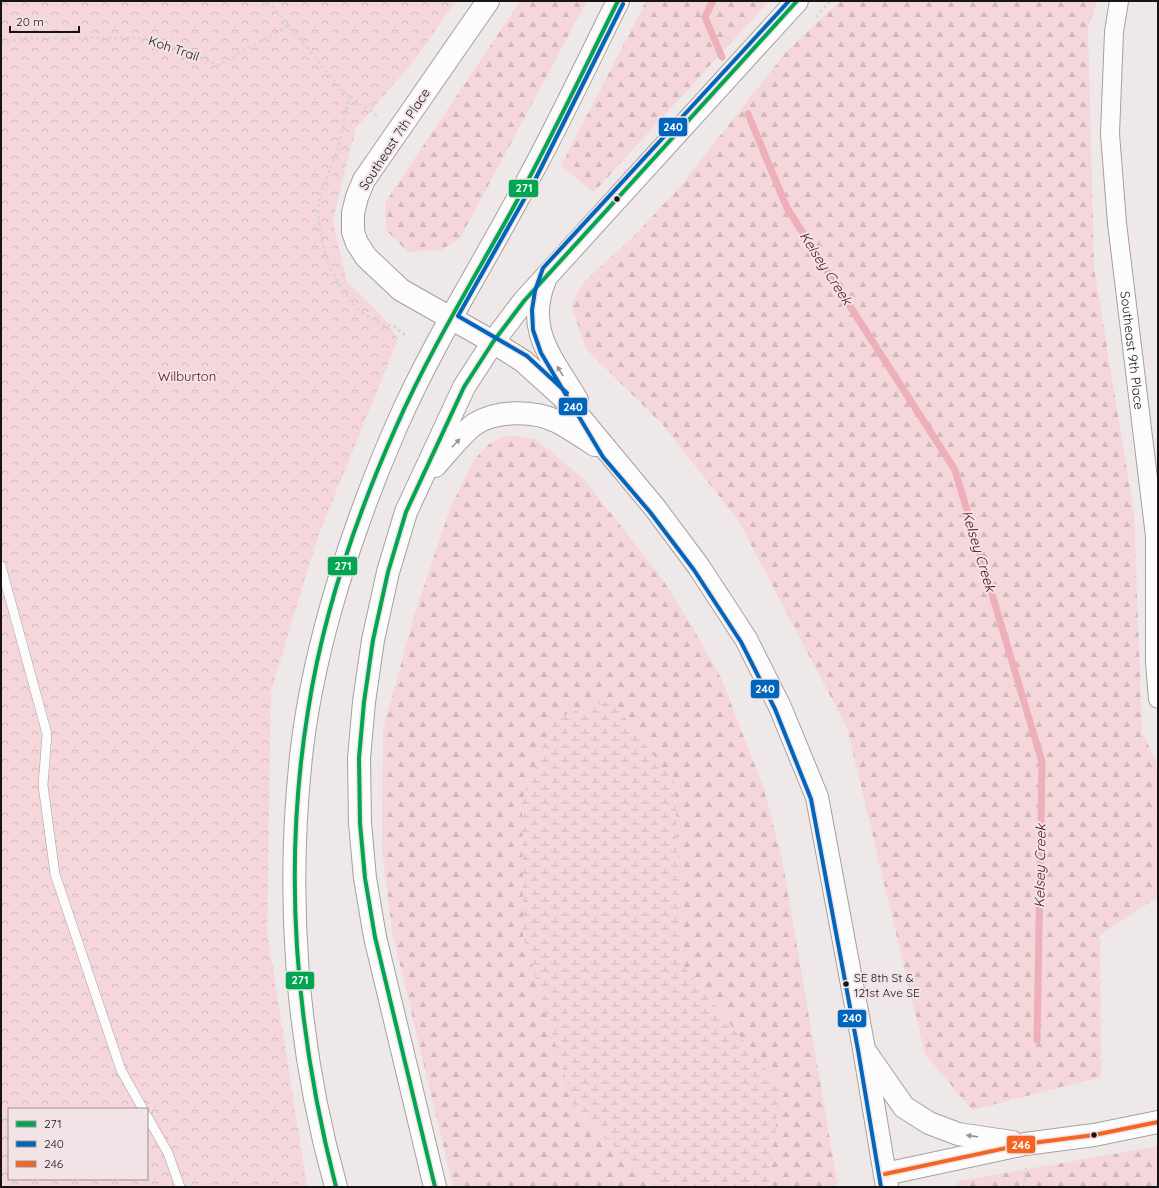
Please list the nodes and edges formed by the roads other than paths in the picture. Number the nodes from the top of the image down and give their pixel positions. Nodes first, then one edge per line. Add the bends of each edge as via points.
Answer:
1 (488, 1) edge
2 (618, 1) edge
3 (797, 1) edge
4 (1119, 1) edge
5 (548, 272) junction
6 (450, 318) junction
7 (493, 342) junction
8 (608, 453) junction
9 (421, 482) junction
10 (1, 566) edge
11 (1158, 699) edge
12 (864, 1049) junction
13 (142, 1108) edge
14 (148, 1118) edge
15 (1158, 1122) edge
16 (1026, 1154) junction
17 (886, 1181) edge
18 (180, 1187) edge
19 (336, 1187) edge
20 (435, 1187) edge

1 - 6 main road, Southeast 7th Place via 364,180 353,213 353,232 366,257 401,290
2 - 6 main road via 530,177
3 - 5 main road
4 - 11 street, Southeast 9th Place via 1114,32 1110,134 1117,223 1155,536
5 - 7 main road
8 -> 5 main road via 546,350 539,332 537,307
6 - 7 main road, Southeast 7th Place
6 - 19 main road via 398,424 356,531 323,640 302,748 294,888 297,959 304,1036 320,1127
7 - 8 main road, Southeast 7th Place via 523,361 563,397
7 - 9 main road via 464,387
9 -> 8 main road via 474,424 490,417 512,413 557,422
8 - 12 main road via 655,508 699,566 746,639 780,707 818,797
9 - 20 main road via 401,527 373,640 360,744 360,823 365,878 375,938
10 - 13 lane via 47,734 43,785 54,874 120,1070
16 -> 12 main road via 929,1123 904,1107
12 - 17 main road
14 - 18 lane via 168,1153
15 - 16 main road via 1094,1135
16 - 17 main road

